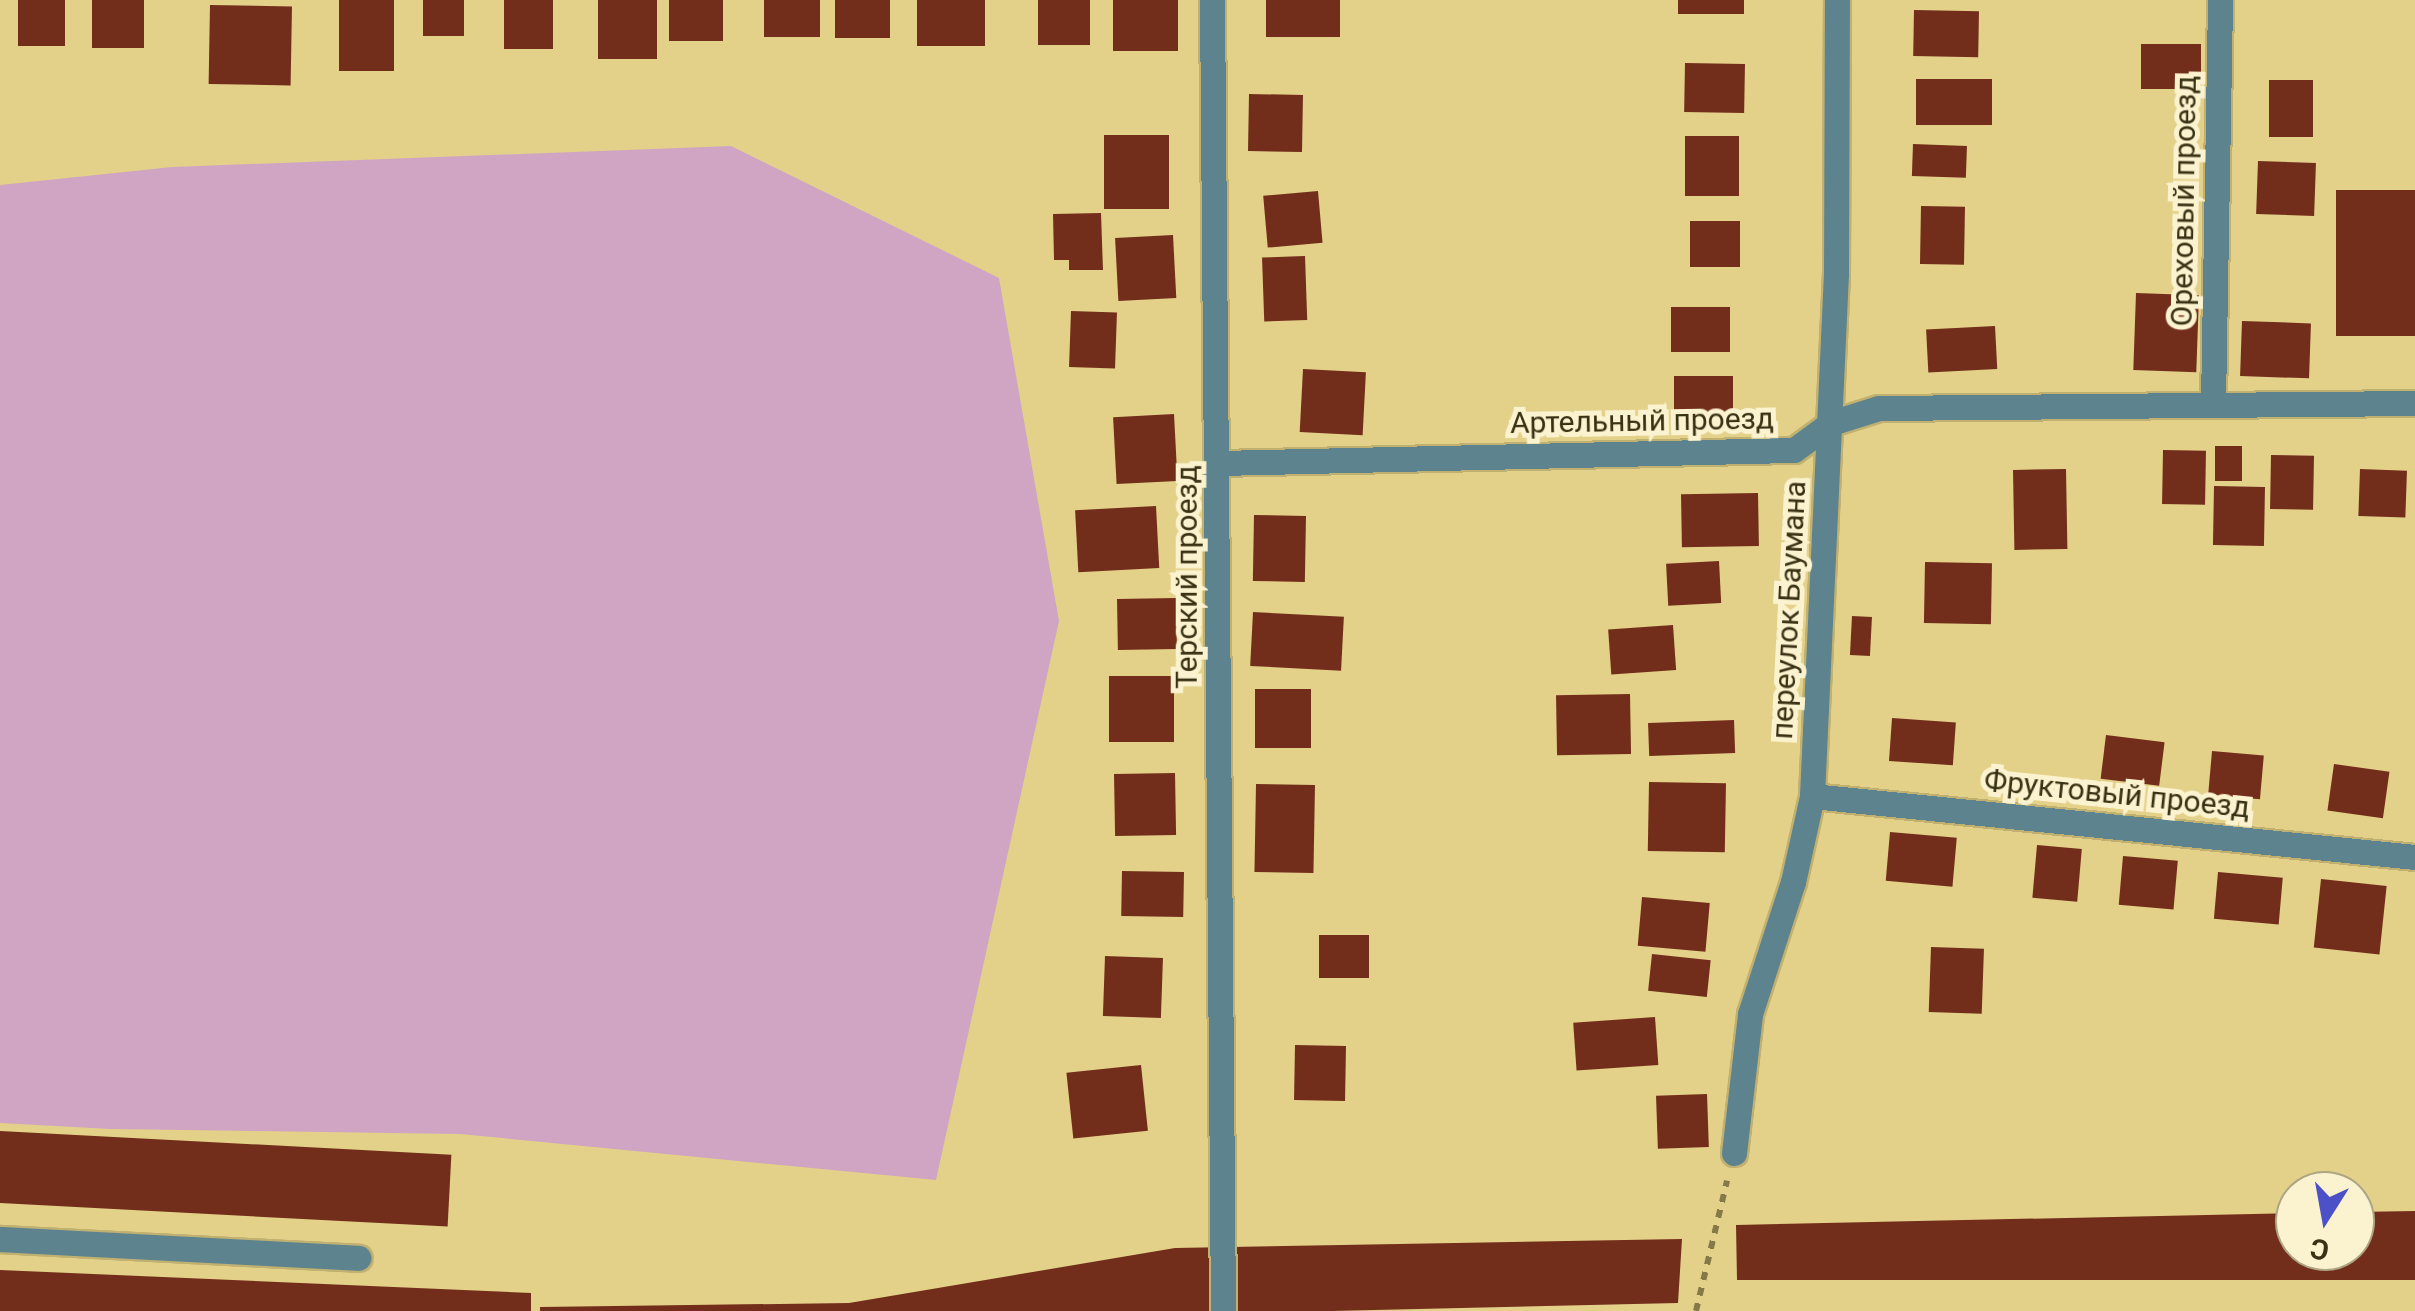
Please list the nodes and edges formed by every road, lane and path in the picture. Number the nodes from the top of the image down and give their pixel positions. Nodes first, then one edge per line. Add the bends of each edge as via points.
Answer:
1 (1212, 0) edge
2 (1837, 0) edge
3 (2220, 0) edge
4 (2415, 402) edge
5 (2214, 403) junction
6 (1831, 423) junction
7 (1219, 463) junction
8 (1812, 796) junction
9 (2415, 857) edge
10 (1734, 1153) joint
11 (0, 1239) edge
12 (358, 1258) dead end
13 (1223, 1311) edge
14 (1696, 1311) edge

1 - 7 street, Терский проезд
2 - 6 street, переулок Баумана
3 - 5 street, Ореховый проезд
4 - 5 street, Артельный проезд
5 - 6 street, Артельный проезд via 1880,408
6 - 7 street, Артельный проезд via 1794,450
6 - 8 street, переулок Баумана
7 - 13 street, Терский проезд
8 - 9 street, Фруктовый проезд
8 - 10 street, переулок Баумана via 1794,882 1750,1014
10 - 14 path
11 - 12 street

